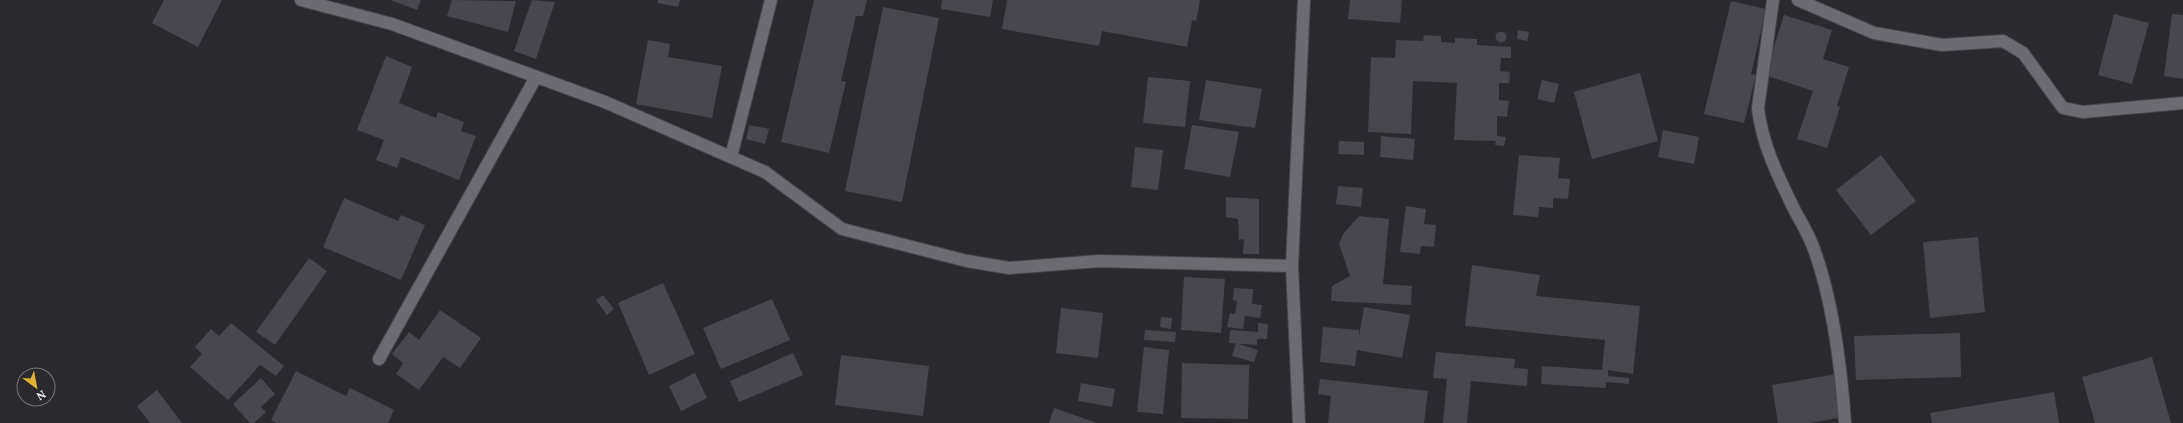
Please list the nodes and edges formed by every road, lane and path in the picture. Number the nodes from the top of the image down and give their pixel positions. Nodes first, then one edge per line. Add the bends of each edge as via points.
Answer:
1 (301, 0) edge
2 (771, 0) edge
3 (1304, 0) edge
4 (1773, 0) edge
5 (1798, 0) edge
6 (536, 77) junction
7 (2183, 103) edge
8 (731, 157) junction
9 (1292, 266) junction
10 (379, 359) dead end
11 (1299, 423) edge
12 (1845, 423) edge

1 - 6 street via 392,24
2 - 8 street
3 - 9 street
4 - 12 street via 1758,108 1760,126 1785,192 1812,244 1826,293 1842,384
5 - 7 street via 1874,33 1942,45 2003,41 2022,53 2063,108 2083,112
6 - 8 street via 605,102
6 - 10 street
8 - 9 street via 765,172 842,229 967,261 1009,268 1100,261
9 - 11 street

